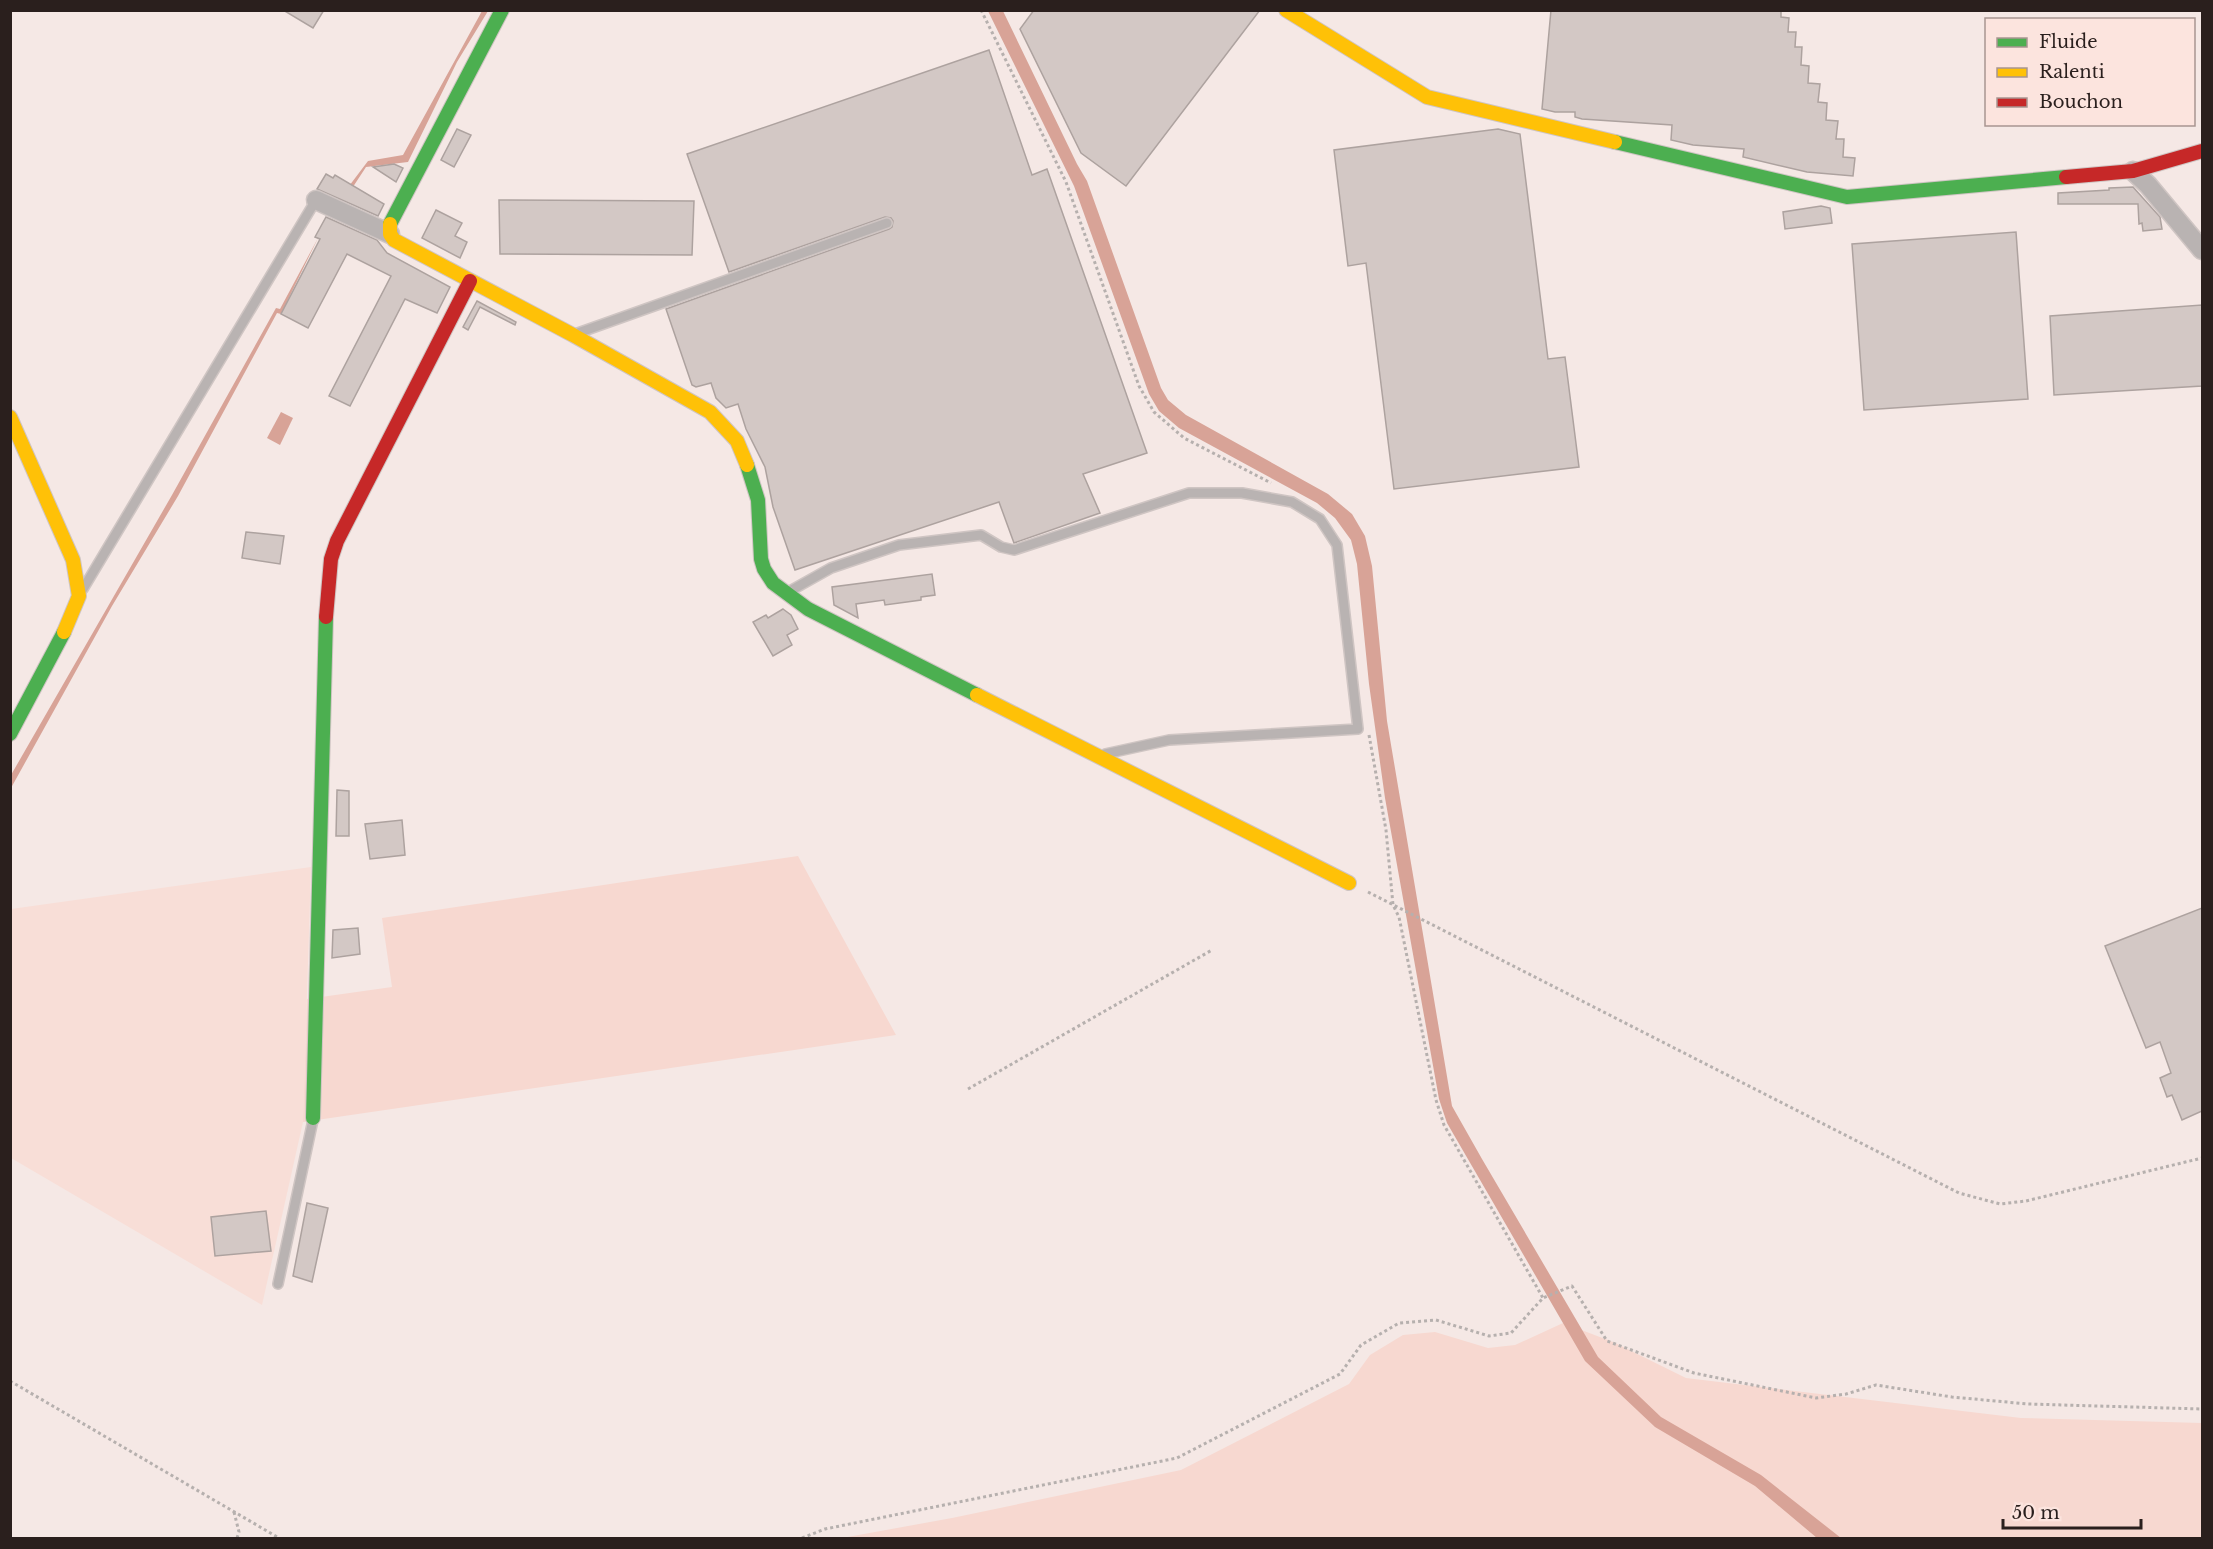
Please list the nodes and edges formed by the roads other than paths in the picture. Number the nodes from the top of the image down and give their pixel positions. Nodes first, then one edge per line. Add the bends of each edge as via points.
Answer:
1 (502, 10) edge
2 (1286, 10) edge
3 (2202, 151) edge
4 (2133, 171) junction
5 (316, 200) joint
6 (887, 223) dead end
7 (390, 234) junction
8 (2202, 250) edge
9 (470, 281) junction
10 (573, 335) junction
11 (10, 417) edge
12 (785, 594) junction
13 (79, 596) junction
14 (10, 734) edge
15 (1099, 756) junction
16 (1349, 883) road end
17 (313, 1118) joint
18 (278, 1284) dead end

1 - 7 street via 389,227
2 - 4 street via 1427,97 1847,197
3 - 4 street
4 - 8 street
5 - 7 street
5 - 13 lane
6 - 10 lane
7 - 9 street via 394,240
9 - 10 street
9 - 17 street via 331,559
10 - 12 street via 704,408 737,441 758,500 764,569
11 - 13 street via 73,560
12 - 15 street
12 - 15 lane via 831,568 899,545 981,536 1014,550 1189,493 1242,493 1292,502 1320,519 1337,545 1358,729 1169,740
13 - 14 street
15 - 16 street
17 - 18 lane

